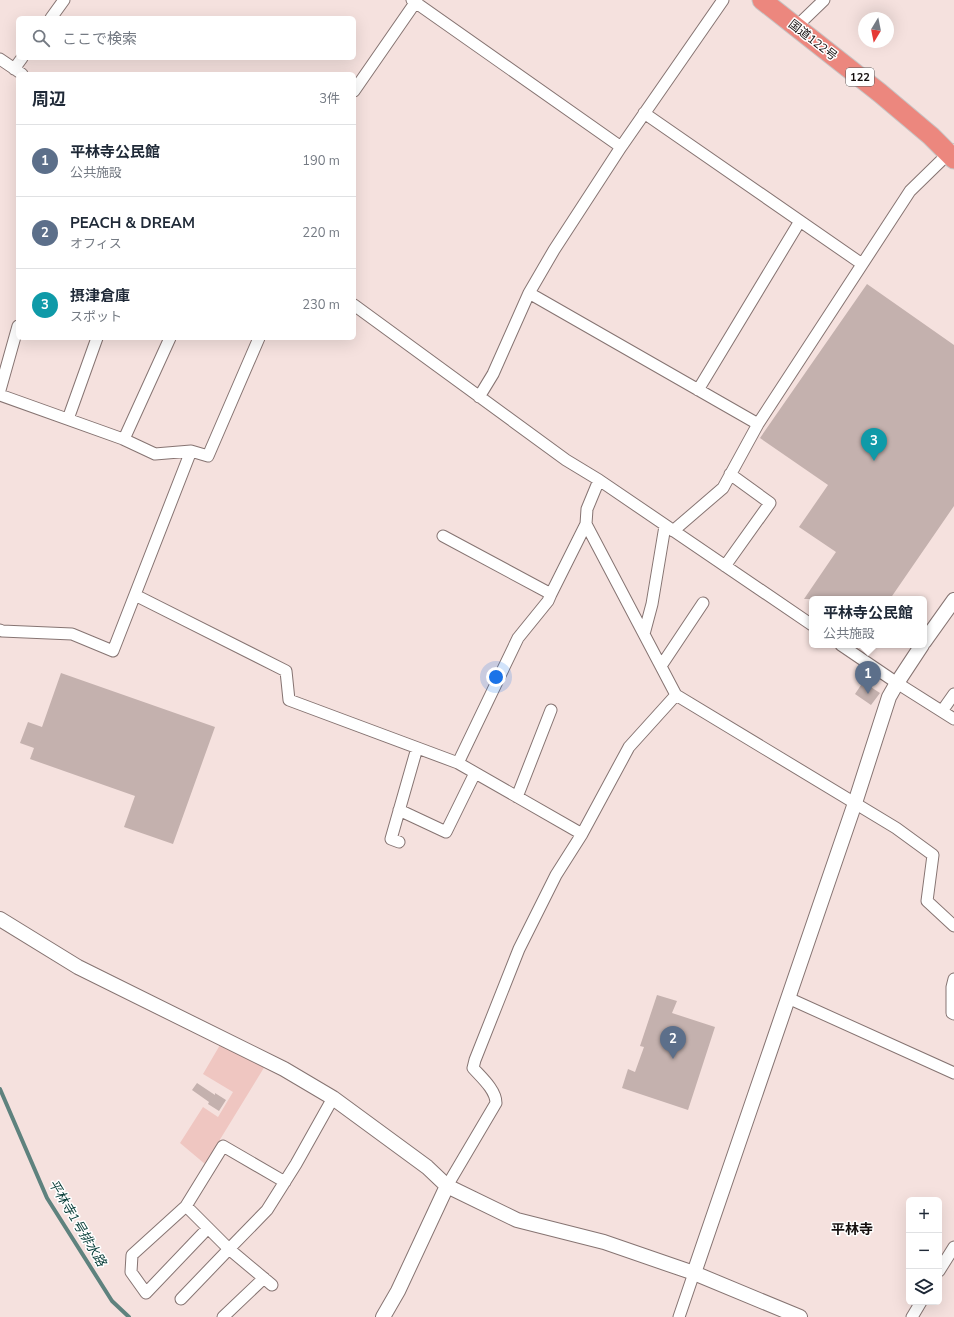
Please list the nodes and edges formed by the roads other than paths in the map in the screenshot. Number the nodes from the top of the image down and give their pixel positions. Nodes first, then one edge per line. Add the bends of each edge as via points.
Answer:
1 (64, 0) edge
2 (723, 0) edge
3 (762, 0) edge
4 (824, 0) edge
5 (415, 1) edge
6 (52, 16) edge
7 (796, 27) junction
8 (0, 59) edge
9 (21, 60) edge
10 (18, 71) edge
11 (356, 88) edge
12 (644, 113) junction
13 (621, 147) junction
14 (952, 153) edge
15 (800, 221) junction
16 (862, 264) junction
17 (529, 294) junction
18 (356, 306) edge
19 (16, 333) edge
20 (96, 340) edge
21 (169, 340) edge
22 (257, 340) edge
23 (0, 390) edge
24 (698, 390) junction
25 (0, 395) edge
26 (479, 397) junction
27 (68, 420) junction
28 (758, 424) junction
29 (124, 439) junction
30 (191, 451) junction
31 (730, 474) junction
32 (599, 480) junction
33 (586, 524) junction
34 (669, 529) junction
35 (443, 536) dead end
36 (725, 566) junction
37 (551, 594) junction
38 (135, 595) junction
39 (954, 600) edge
40 (703, 604) dead end
41 (809, 623) edge
42 (0, 630) edge
43 (644, 634) junction
44 (927, 638) edge
45 (846, 648) edge
46 (920, 648) edge
47 (661, 666) junction
48 (897, 683) junction
49 (954, 694) edge
50 (676, 695) junction
51 (551, 710) dead end
52 (942, 711) junction
53 (954, 719) edge
54 (417, 748) junction
55 (458, 763) junction
56 (475, 774) junction
57 (516, 796) junction
58 (856, 803) junction
59 (399, 810) junction
60 (582, 834) junction
61 (398, 842) dead end
62 (0, 919) edge
63 (954, 926) edge
64 (954, 979) edge
65 (788, 998) junction
66 (954, 1014) edge
67 (954, 1073) edge
68 (333, 1098) junction
69 (284, 1182) junction
70 (447, 1186) junction
71 (186, 1206) junction
72 (208, 1228) junction
73 (954, 1247) edge
74 (230, 1249) junction
75 (940, 1269) edge
76 (694, 1273) junction
77 (181, 1299) dead end
78 (919, 1305) edge
79 (223, 1317) edge
80 (383, 1317) edge
81 (679, 1317) edge
82 (800, 1317) edge
83 (912, 1317) edge

1 - 6 street
2 - 12 street
3 - 7 highway, 国道122号 / 122
4 - 7 street
5 - 11 street
5 - 13 street
7 - 14 highway, 国道122号 / 122
8 - 10 street
9 - 10 street
12 - 13 street
12 - 15 street
13 - 17 street via 554,250
14 - 16 street via 910,191
15 - 16 street
15 - 24 street
16 - 28 street
17 - 24 street
17 - 26 street via 493,374
18 - 26 street
19 - 23 street
20 - 27 street
21 - 29 street
22 - 30 street via 208,456
24 - 28 street
25 - 27 street
26 - 32 street via 566,460
27 - 29 street
28 - 31 street
29 - 30 street via 155,454
30 - 38 street
31 - 34 street via 722,488
31 - 36 street via 770,503
32 - 33 street via 588,509
32 - 34 street
33 - 37 street
33 - 43 street
34 - 36 street
34 - 43 street
35 - 37 street
36 - 41 street
37 - 55 street via 518,638
38 - 42 street via 113,651 72,634
38 - 54 street via 286,671 290,700
39 - 44 street
40 - 47 street
43 - 47 street
45 - 48 street
46 - 48 street
47 - 50 street
48 - 52 street
48 - 58 street via 889,697
49 - 52 street
50 - 58 street
50 - 60 street via 629,747
51 - 57 street
52 - 53 street
54 - 55 street
54 - 59 street
55 - 56 street
56 - 57 street
56 - 59 street via 446,832
57 - 60 street
58 - 63 street via 933,855 927,901
58 - 65 street
59 - 61 street via 391,839
60 - 70 street via 556,875 519,949 475,1060 473,1068 491,1089 496,1103
62 - 68 street via 78,967 284,1069
64 - 66 street
65 - 67 street
65 - 76 street
68 - 69 street
68 - 70 street via 426,1167
69 - 71 street via 223,1146
69 - 74 street via 267,1210
70 - 76 street via 517,1220 604,1242
70 - 80 street via 398,1291
71 - 72 street
71 - 72 street via 132,1255 131,1272 146,1293
72 - 74 street
73 - 75 street
74 - 77 street
74 - 79 street via 268,1282
76 - 81 street
76 - 82 street
78 - 83 street

